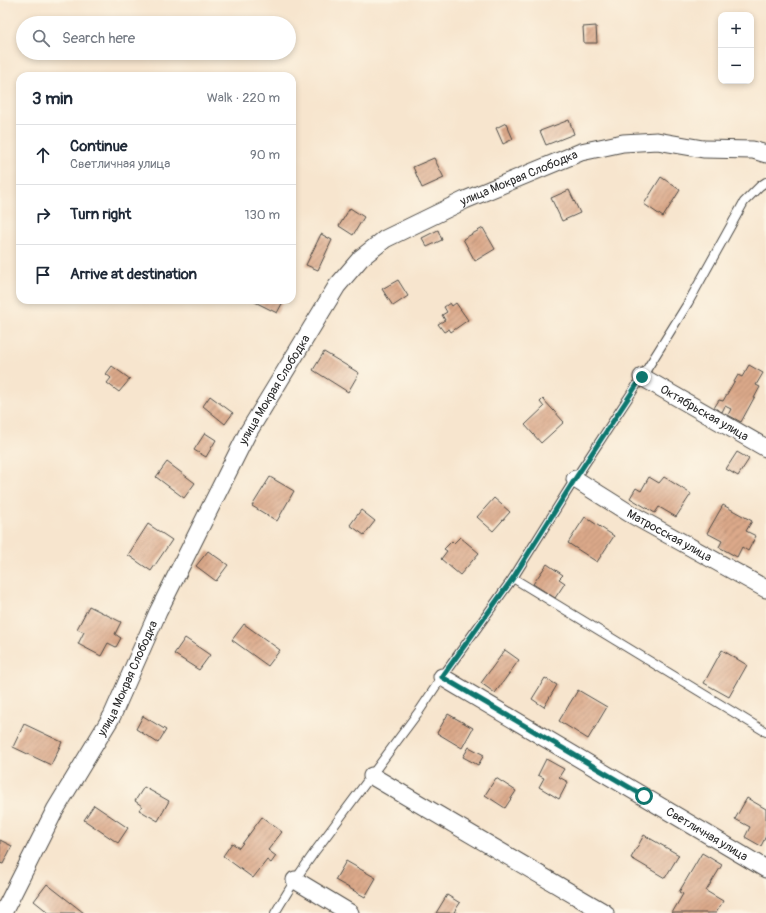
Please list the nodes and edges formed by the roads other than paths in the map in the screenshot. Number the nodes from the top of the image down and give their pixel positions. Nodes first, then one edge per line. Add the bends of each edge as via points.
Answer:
1 (766, 154) edge
2 (766, 182) edge
3 (642, 377) junction
4 (766, 448) edge
5 (575, 479) junction
6 (513, 578) junction
7 (766, 589) edge
8 (442, 677) junction
9 (766, 732) edge
10 (372, 776) junction
11 (766, 868) edge
12 (295, 880) junction
13 (3, 913) edge
14 (275, 913) edge
15 (350, 913) edge
16 (605, 913) edge

1 - 13 street, улица Мокрая Слободка via 753,150 703,149 657,141 623,143 581,152 452,207 385,239 361,258 337,286 246,434 158,612 112,716 56,810
2 - 3 lane via 744,202 688,304
3 - 4 street, Октябрьская улица
3 - 5 lane
5 - 6 lane
5 - 7 street, Матросская улица via 629,513
6 - 8 lane
6 - 9 lane
8 - 10 lane
8 - 11 street, Светличная улица
10 - 12 lane
10 - 16 street
12 - 14 lane
12 - 15 street

